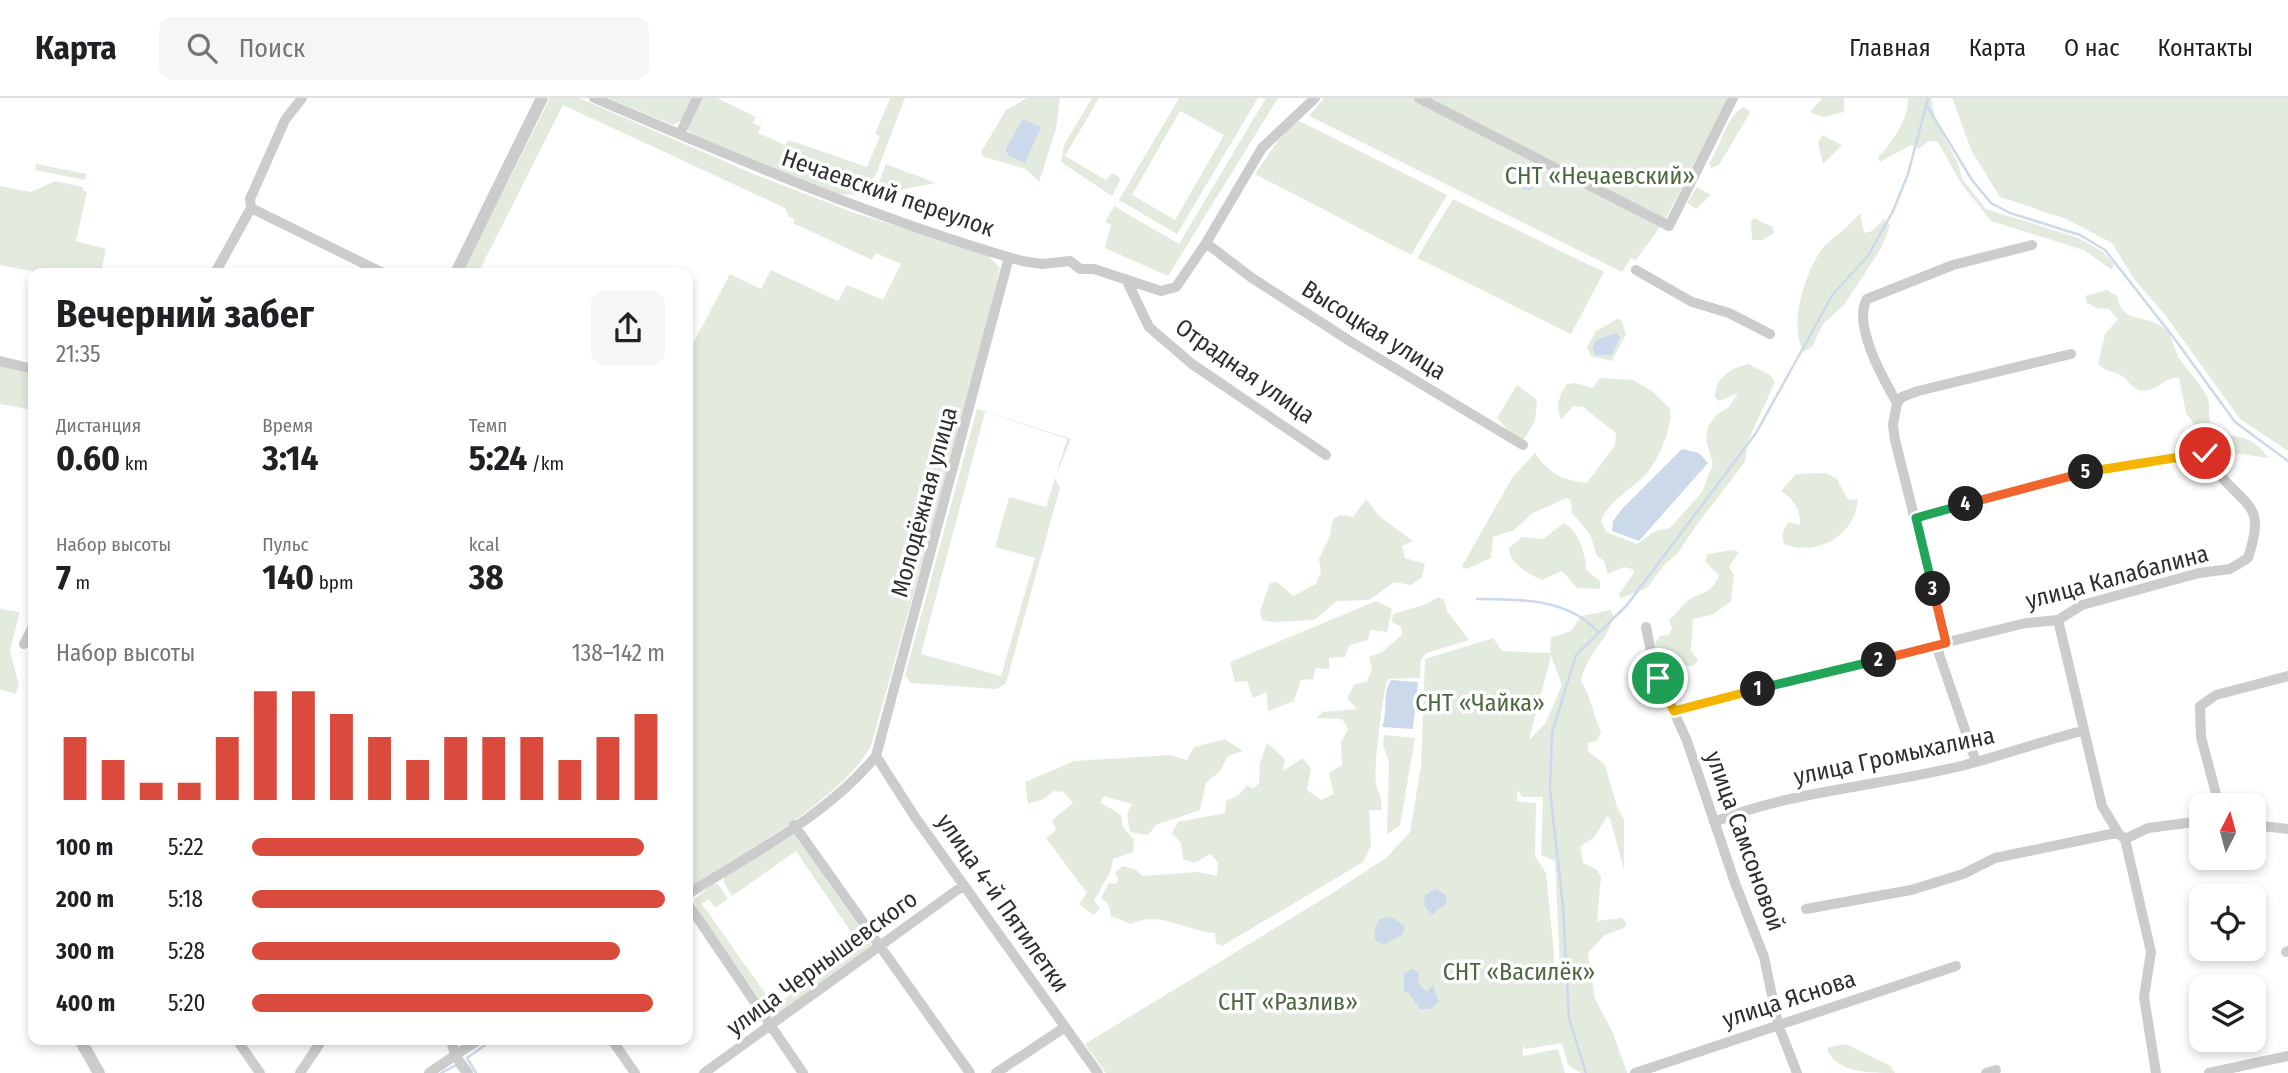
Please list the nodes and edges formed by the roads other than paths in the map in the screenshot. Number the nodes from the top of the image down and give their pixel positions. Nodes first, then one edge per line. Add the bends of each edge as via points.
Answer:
1 (302, 98) edge
2 (542, 98) edge
3 (594, 98) edge
4 (697, 98) edge
5 (1315, 98) edge
6 (1419, 98) edge
7 (1733, 98) edge
8 (680, 135) junction
9 (251, 208) junction
10 (1206, 243) junction
11 (2032, 245) dead end
12 (1010, 257) junction
13 (218, 268) edge
14 (373, 268) edge
15 (458, 268) edge
16 (1636, 270) dead end
17 (1126, 279) junction
18 (1770, 334) dead end
19 (2071, 354) dead end
20 (0, 362) edge
21 (28, 368) edge
22 (1897, 403) junction
23 (1523, 445) dead end
24 (1326, 455) dead end
25 (1916, 518) junction
26 (2058, 620) junction
27 (1646, 627) dead end
28 (28, 636) edge
29 (24, 644) dead end
30 (1943, 644) junction
31 (2288, 676) edge
32 (1674, 711) junction
33 (2082, 731) junction
34 (876, 756) junction
35 (1975, 759) junction
36 (2216, 793) edge
37 (2189, 821) edge
38 (1714, 822) junction
39 (794, 825) junction
40 (2266, 826) edge
41 (2288, 829) edge
42 (2122, 837) junction
43 (964, 885) junction
44 (693, 891) edge
45 (1805, 909) dead end
46 (693, 912) edge
47 (881, 948) junction
48 (1956, 966) dead end
49 (1778, 1024) junction
50 (770, 1027) junction
51 (1065, 1027) junction
52 (83, 1045) edge
53 (240, 1045) edge
54 (319, 1045) edge
55 (452, 1045) edge
56 (470, 1045) edge
57 (615, 1045) edge
58 (455, 1055) junction
59 (2288, 1056) edge
60 (99, 1073) edge
61 (260, 1073) edge
62 (300, 1073) edge
63 (429, 1073) edge
64 (468, 1073) edge
65 (635, 1073) edge
66 (704, 1073) edge
67 (803, 1073) edge
68 (970, 1073) edge
69 (996, 1073) edge
70 (1098, 1073) edge
71 (1635, 1073) edge
72 (1797, 1073) edge
73 (2156, 1073) edge
74 (2209, 1073) edge

1 - 9 street via 285,120 250,199
2 - 15 street
3 - 8 street, Нечаевский переулок
4 - 8 street
5 - 10 street via 1262,148
6 - 7 street via 1668,226
8 - 12 street, Нечаевский переулок via 787,181
9 - 13 street
9 - 14 street
10 - 17 street, Нечаевский переулок via 1176,287 1161,291
10 - 23 street, Высоцкая улица via 1353,343
11 - 22 street via 1954,265 1867,299 1865,324 1875,361
12 - 17 street, Нечаевский переулок via 1042,264 1070,261 1080,268
12 - 34 street, Молодёжная улица
16 - 18 street via 1692,302 1729,313
17 - 24 street, Отрадная улица via 1149,327 1192,364
19 - 22 street via 1918,391
20 - 21 street
22 - 25 street via 1893,432
25 - 26 street, улица Калабалина via 2093,470 2202,453 2245,497 2254,512 2255,530 2245,562 2082,605
25 - 30 street
26 - 30 street, улица Калабалина
26 - 33 street
27 - 32 street, улица Самсоновой via 1654,667
28 - 29 street
30 - 32 street, улица Калабалина
30 - 35 street via 1939,654
31 - 36 street via 2216,695 2200,706 2201,737
32 - 38 street, улица Самсоновой
33 - 35 street, улица Громыхалина
33 - 42 street via 2102,806
34 - 39 street via 863,773
34 - 43 street, улица 4-й Пятилетки
35 - 38 street, улица Громыхалина via 1754,808
37 - 42 street
38 - 49 street, улица Самсоновой via 1764,957
39 - 44 street
39 - 47 street
40 - 41 street
42 - 45 street via 1995,858 1963,874 1911,890
42 - 73 street via 2150,943 2144,997
43 - 47 street, улица Чернышевского
43 - 51 street, улица 4-й Пятилетки
46 - 50 street
47 - 50 street, улица Чернышевского
47 - 68 street
48 - 49 street, улица Яснова
49 - 71 street, улица Яснова
49 - 72 street, улица Самсоновой
50 - 66 street, улица Чернышевского
50 - 67 street
51 - 69 street
51 - 70 street, улица 4-й Пятилетки
52 - 60 street
53 - 61 street
54 - 62 street
55 - 58 street
56 - 58 street
57 - 65 street
58 - 63 street
58 - 64 street
59 - 74 street

